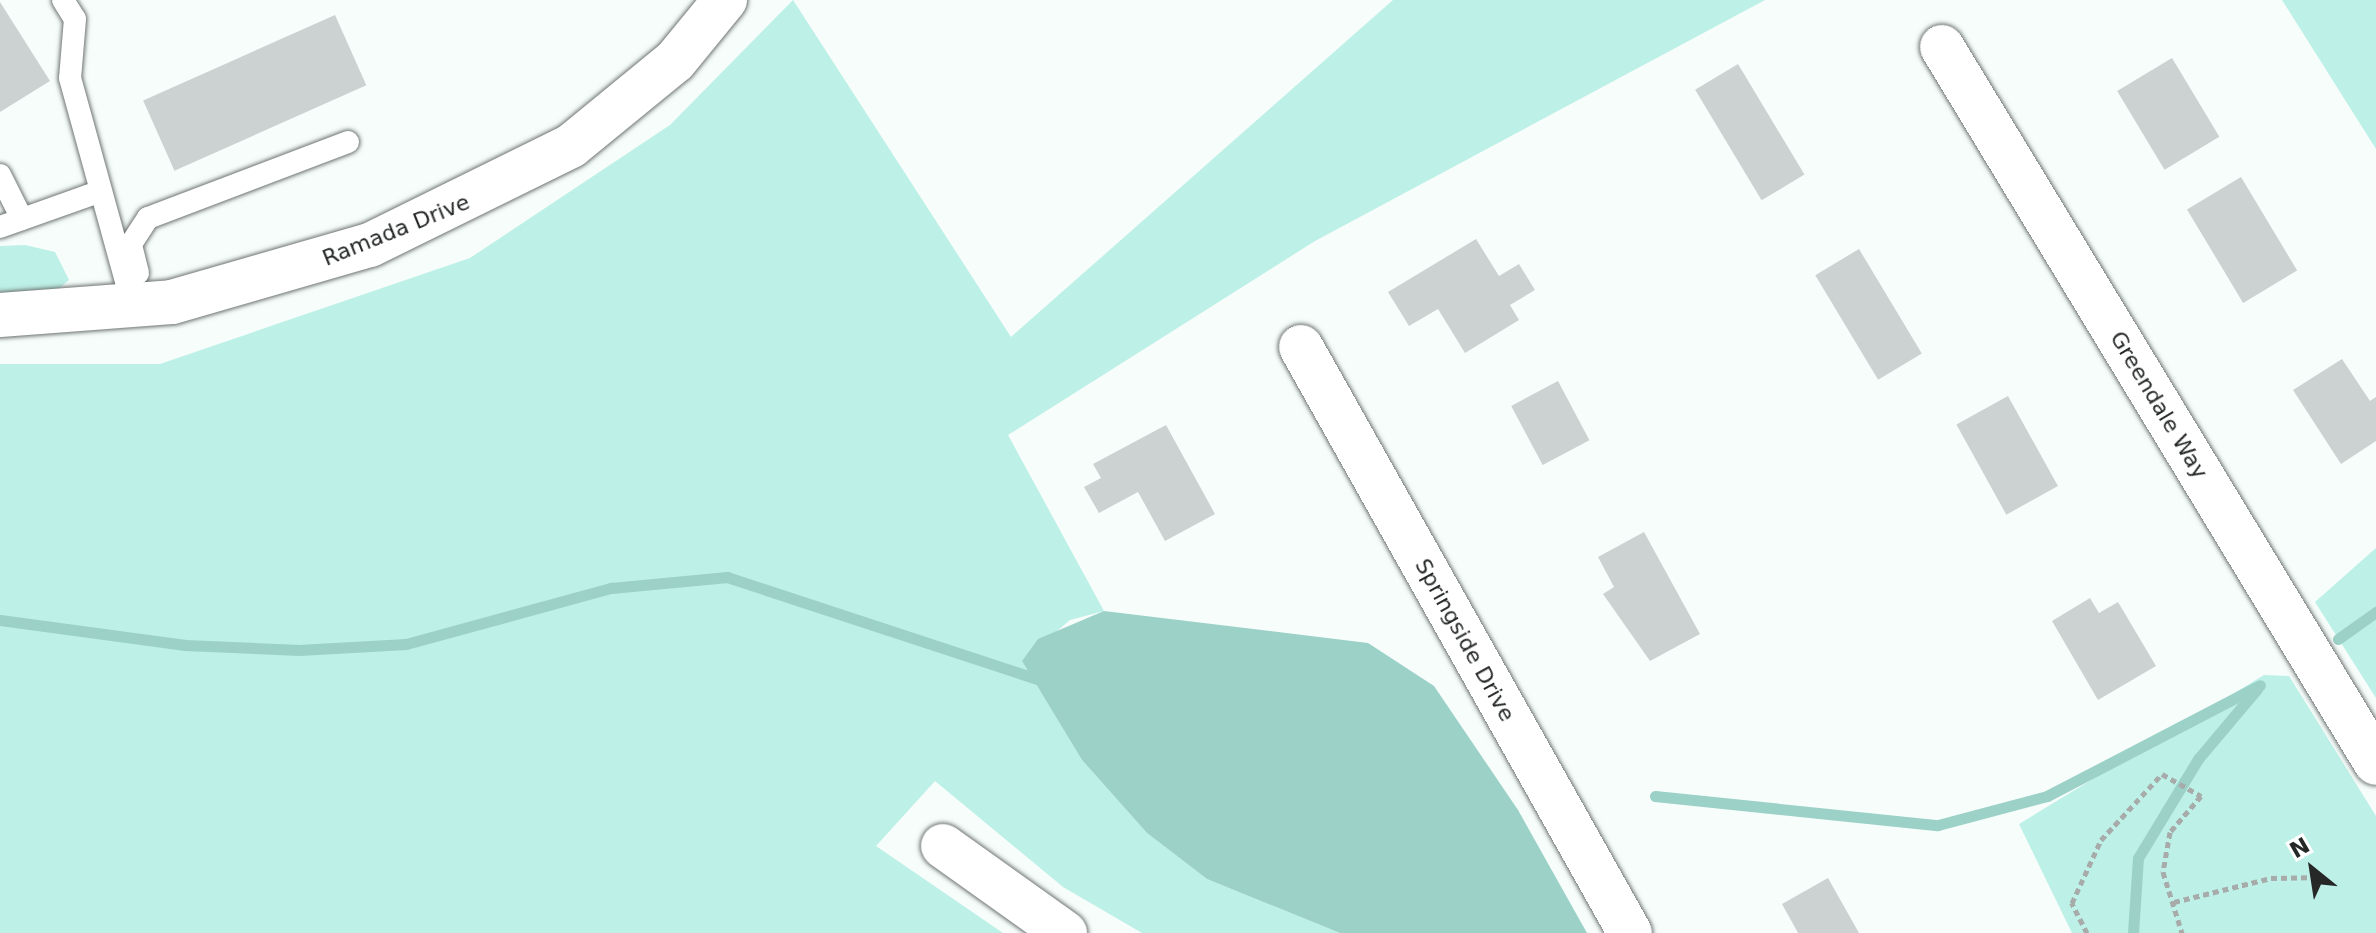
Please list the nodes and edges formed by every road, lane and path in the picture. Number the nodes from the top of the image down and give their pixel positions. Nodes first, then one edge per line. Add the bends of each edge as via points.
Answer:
1 (63, 0) edge
2 (725, 0) edge
3 (1942, 47) dead end
4 (348, 142) dead end
5 (0, 175) edge
6 (101, 191) junction
7 (22, 219) junction
8 (0, 227) edge
9 (139, 306) junction
10 (0, 315) edge
11 (1301, 347) dead end
12 (2376, 763) edge
13 (943, 846) dead end
14 (2320, 877) dead end
15 (2174, 902) junction
16 (1065, 933) edge
17 (1630, 933) edge
18 (2087, 933) edge
19 (2182, 933) edge

1 - 6 lane via 75,19 70,78
2 - 9 street, Ramada Drive via 626,107 496,189 286,273
3 - 12 street, Greendale Way
4 - 9 lane via 148,218 131,244
5 - 7 lane
6 - 7 lane
6 - 9 lane
7 - 8 lane
9 - 10 street, Ramada Drive
11 - 17 street, Springside Drive
13 - 16 street
14 - 15 path via 2271,878
15 - 18 path via 2163,872 2170,832 2201,796 2162,774 2101,840 2072,903
15 - 19 path

